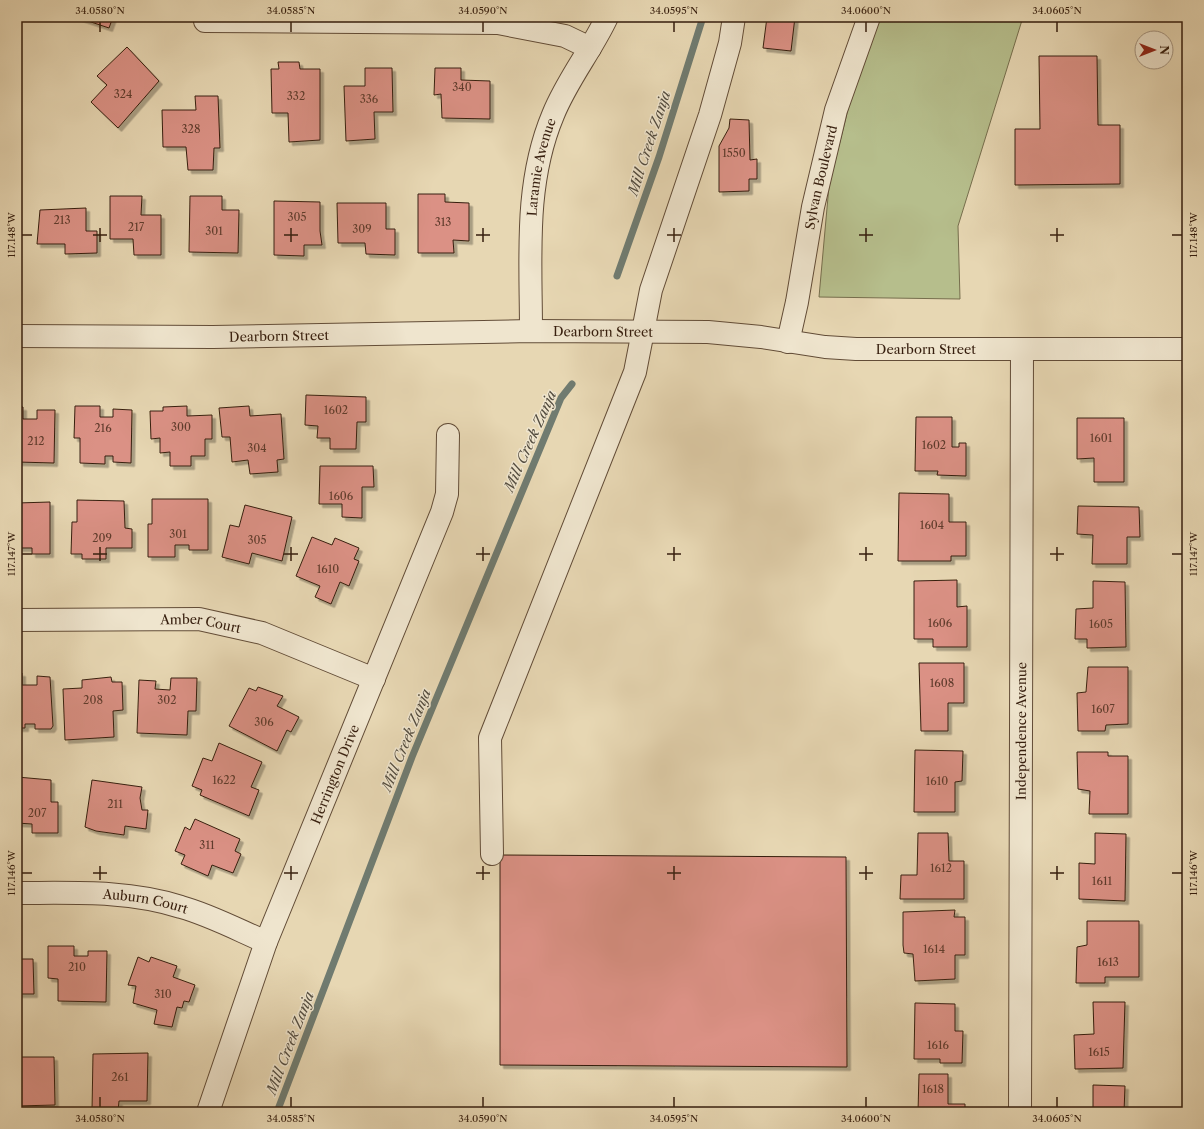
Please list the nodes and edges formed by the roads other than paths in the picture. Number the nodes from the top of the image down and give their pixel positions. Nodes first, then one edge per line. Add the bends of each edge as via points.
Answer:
1 (607, 17) edge
2 (734, 17) edge
3 (869, 17) edge
4 (205, 21) dead end
5 (590, 48) junction
6 (531, 331) junction
7 (643, 332) junction
8 (17, 336) edge
9 (788, 342) junction
10 (1187, 349) edge
11 (1022, 350) junction
12 (448, 435) dead end
13 (17, 620) edge
14 (374, 679) junction
15 (492, 854) dead end
16 (17, 893) edge
17 (266, 942) junction
18 (208, 1112) edge
19 (1020, 1112) edge

1 - 5 street, Laramie Avenue
2 - 7 street via 730,43 710,115 651,290
3 - 9 street, Sylvan Boulevard via 836,110 813,207
4 - 5 street via 498,23 565,36
5 - 6 street, Laramie Avenue via 552,116 534,179 531,211
6 - 7 street, Dearborn Street
6 - 8 street, Dearborn Street via 213,337
7 - 9 street, Dearborn Street via 715,332
7 - 15 street via 634,372 490,738
9 - 11 street, Dearborn Street via 824,348
10 - 11 street, Dearborn Street
11 - 19 street, Independence Avenue
12 - 14 street, Herrington Drive via 447,494 442,512
13 - 14 street, Amber Court via 199,618 262,632
14 - 17 street, Herrington Drive
16 - 17 street, Auburn Court via 98,892 148,898 182,907
17 - 18 street, Herrington Drive

